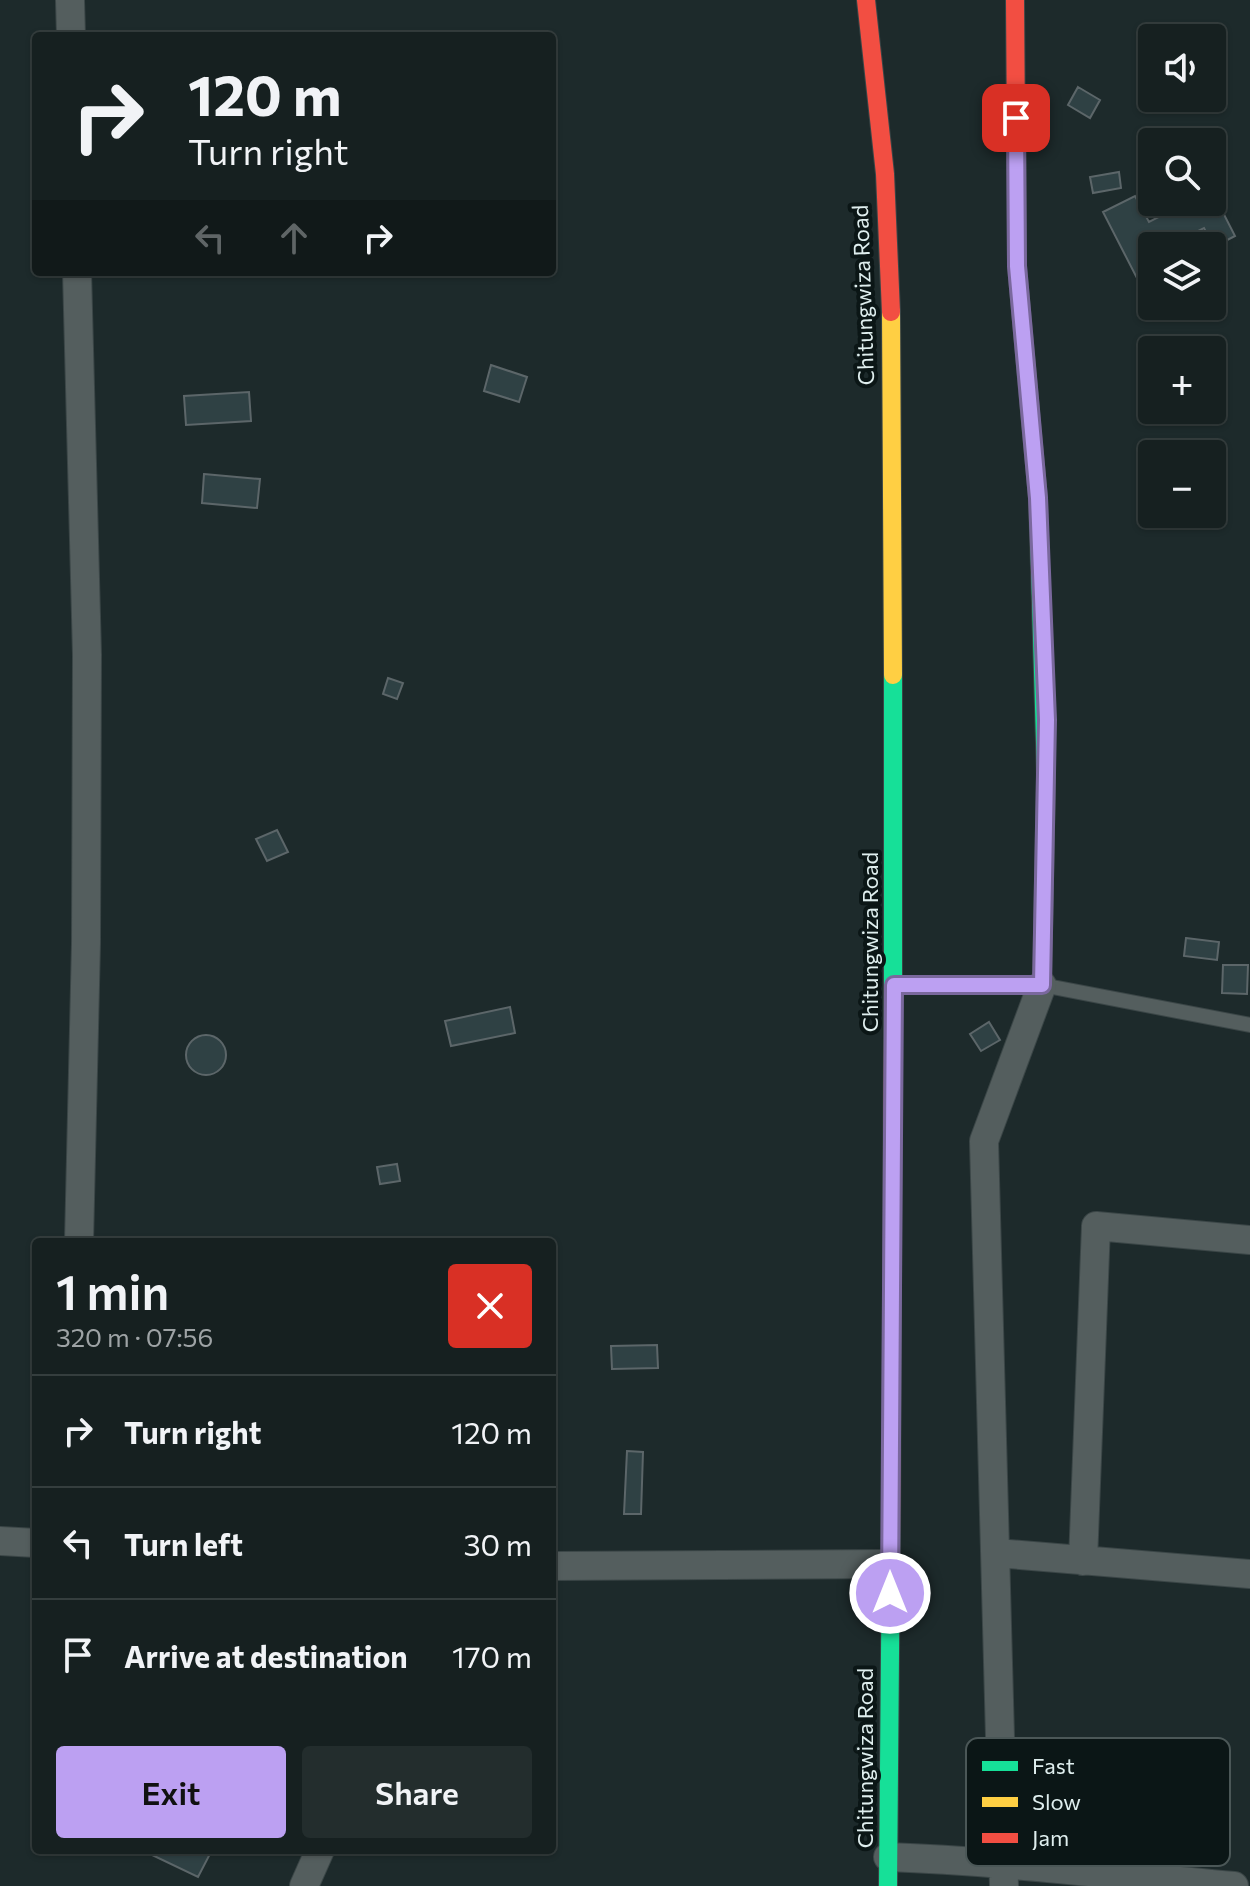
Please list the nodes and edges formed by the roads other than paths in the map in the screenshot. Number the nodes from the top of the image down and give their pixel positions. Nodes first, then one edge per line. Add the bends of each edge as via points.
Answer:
1 (70, 0) edge
2 (866, 0) edge
3 (1015, 0) edge
4 (71, 32) edge
5 (77, 276) edge
6 (894, 985) junction
7 (1042, 985) junction
8 (1250, 1025) edge
9 (79, 1238) edge
10 (1250, 1240) edge
11 (0, 1541) edge
12 (32, 1543) edge
13 (996, 1553) junction
14 (1083, 1561) junction
15 (890, 1564) junction
16 (556, 1566) edge
17 (1250, 1574) edge
18 (1000, 1738) edge
19 (318, 1854) edge
20 (888, 1857) junction
21 (1003, 1874) edge
22 (304, 1886) edge
23 (888, 1886) edge
24 (1234, 1886) edge

1 - 4 street
2 - 6 main road, Chitungwiza Road via 890,294
3 - 7 main road via 1017,266 1038,498 1047,720
5 - 9 street via 87,655
6 - 7 main road
6 - 15 main road, Chitungwiza Road
7 - 8 lane
7 - 13 street via 984,1141
10 - 14 street via 1096,1226
11 - 12 street
13 - 14 street
13 - 18 street
14 - 17 street
15 - 16 street
15 - 20 main road, Chitungwiza Road
19 - 22 street
20 - 21 street
20 - 23 main road, Chitungwiza Road
21 - 24 street

